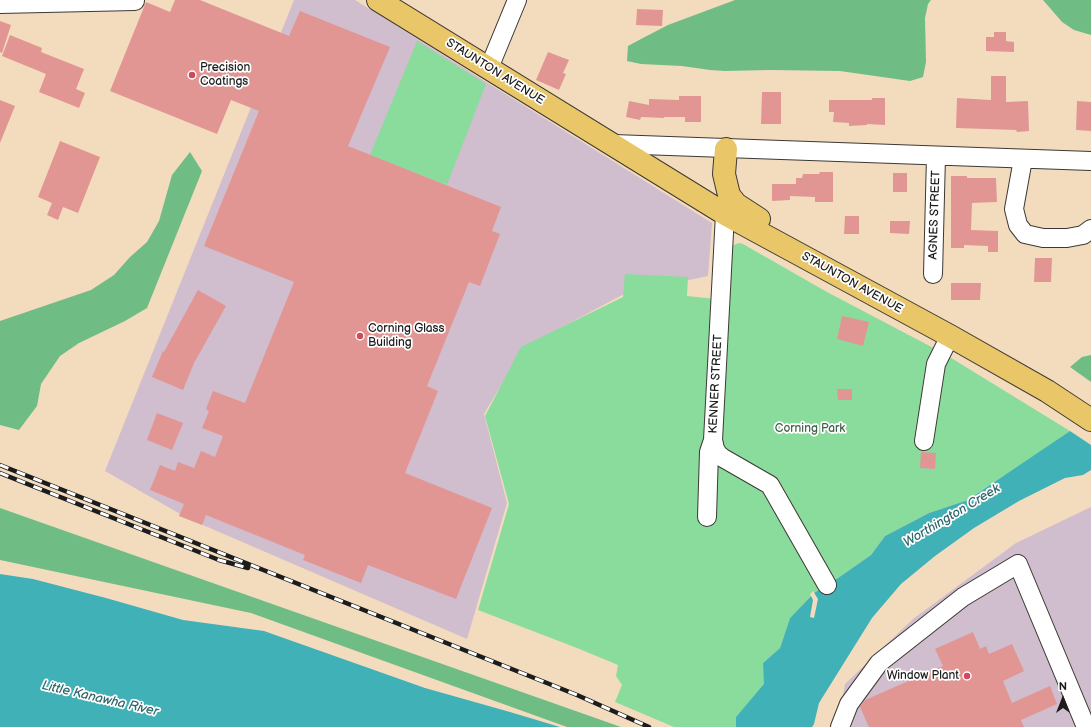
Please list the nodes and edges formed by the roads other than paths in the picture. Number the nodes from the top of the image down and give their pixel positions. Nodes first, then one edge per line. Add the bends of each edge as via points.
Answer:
1 (135, 0) edge
2 (378, 0) edge
3 (516, 0) edge
4 (0, 4) edge
5 (401, 6) edge
6 (489, 68) junction
7 (613, 144) junction
8 (726, 149) junction
9 (936, 156) junction
10 (1023, 159) junction
11 (1091, 161) edge
12 (724, 174) junction
13 (704, 201) junction
14 (725, 214) junction
15 (1091, 229) edge
16 (933, 274) dead end
17 (841, 277) junction
18 (950, 336) junction
19 (1091, 420) edge
20 (713, 440) junction
21 (924, 441) dead end
22 (707, 517) dead end
23 (827, 585) dead end
24 (840, 727) edge
25 (1086, 727) edge

1 - 4 street
2 - 5 main road, STAUNTON AVENUE
3 - 6 street
5 - 6 main road, STAUNTON AVENUE
6 - 7 main road, STAUNTON AVENUE
7 - 8 street, STAUNTON AVENUE
7 - 13 main road, STAUNTON AVENUE
8 - 9 street, STAUNTON AVENUE
8 - 12 main road
9 - 10 street, STAUNTON AVENUE
9 - 16 street, AGNES STREET
10 - 11 street, STAUNTON AVENUE
10 - 15 street via 1014,209 1018,225 1025,234 1043,238 1067,238 1082,235
12 - 13 main road
12 - 17 main road via 729,195 736,204 816,253
13 - 14 main road, STAUNTON AVENUE
14 - 17 main road, STAUNTON AVENUE
14 - 20 street, KENNER STREET
17 - 18 main road, STAUNTON AVENUE
18 - 19 main road, STAUNTON AVENUE via 1047,391
18 - 21 street via 936,364
20 - 22 street via 709,452
20 - 23 street, KENNER STREET via 715,449 723,458 770,485
24 - 25 street via 849,704 879,663 963,597 1018,564

